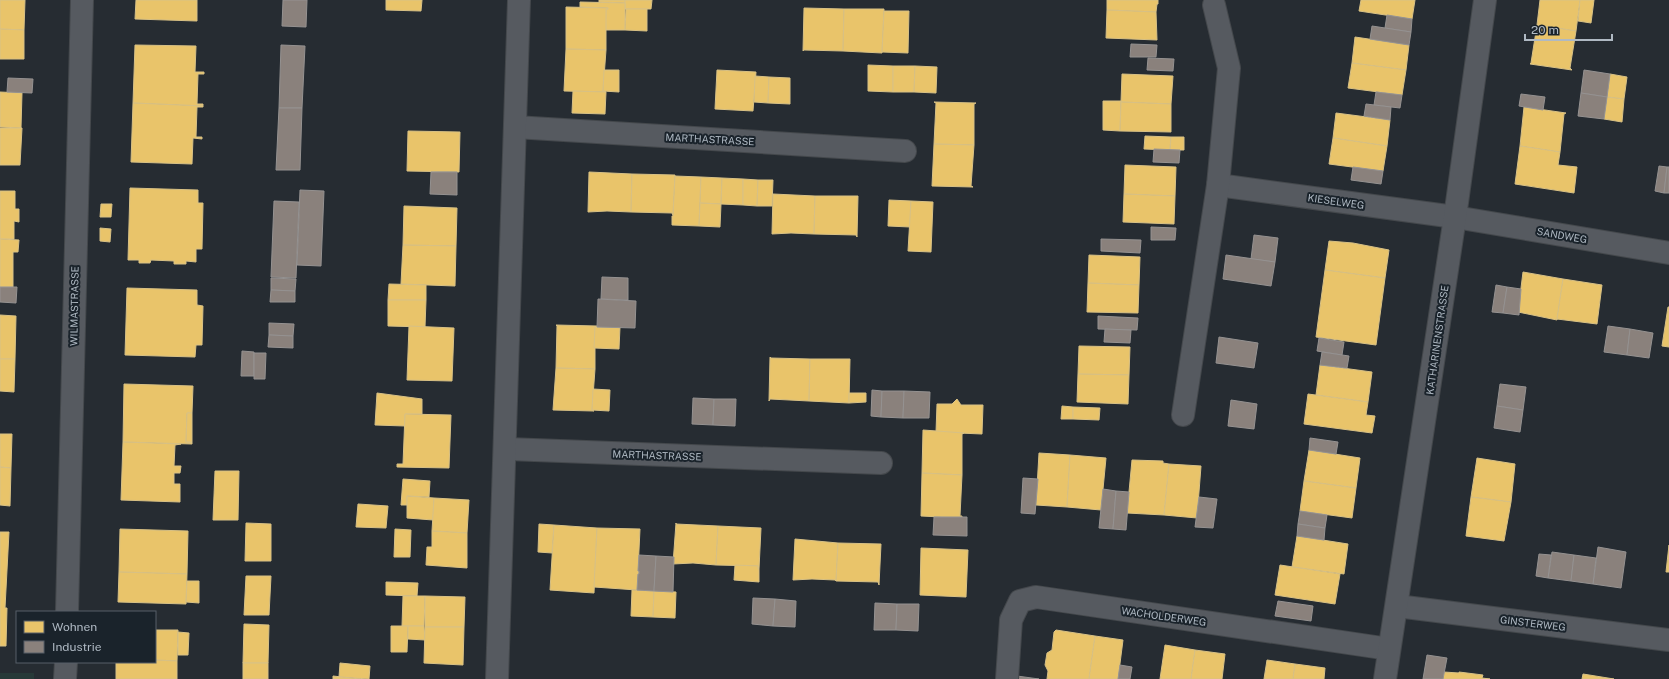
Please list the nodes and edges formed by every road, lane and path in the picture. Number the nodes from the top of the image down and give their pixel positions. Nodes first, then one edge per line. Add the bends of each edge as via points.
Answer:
1 (82, 0) edge
2 (519, 0) edge
3 (1484, 0) edge
4 (1214, 5) dead end
5 (515, 127) junction
6 (906, 151) dead end
7 (1218, 185) junction
8 (1455, 217) junction
9 (1669, 253) edge
10 (1183, 415) dead end
11 (505, 449) junction
12 (881, 463) dead end
13 (1397, 606) junction
14 (67, 611) edge
15 (1669, 640) edge
16 (1389, 649) junction
17 (66, 663) edge
18 (65, 679) edge
19 (497, 679) edge
20 (1008, 679) edge
21 (1385, 679) edge

1 - 14 street, WILMASTRASSE
2 - 5 street
3 - 8 street, KATHARINENSTRASSE
4 - 7 street via 1228,68
5 - 6 street, MARTHASTRASSE
5 - 11 street
7 - 8 street, KIESELWEG
7 - 10 street
8 - 9 street, SANDWEG
8 - 13 street, KATHARINENSTRASSE
11 - 12 street, MARTHASTRASSE
11 - 19 street
13 - 15 street, GINSTERWEG
13 - 16 street, KATHARINENSTRASSE
16 - 20 street, WACHOLDERWEG via 1036,597 1020,600 1012,620
16 - 21 street, KATHARINENSTRASSE
17 - 18 street

